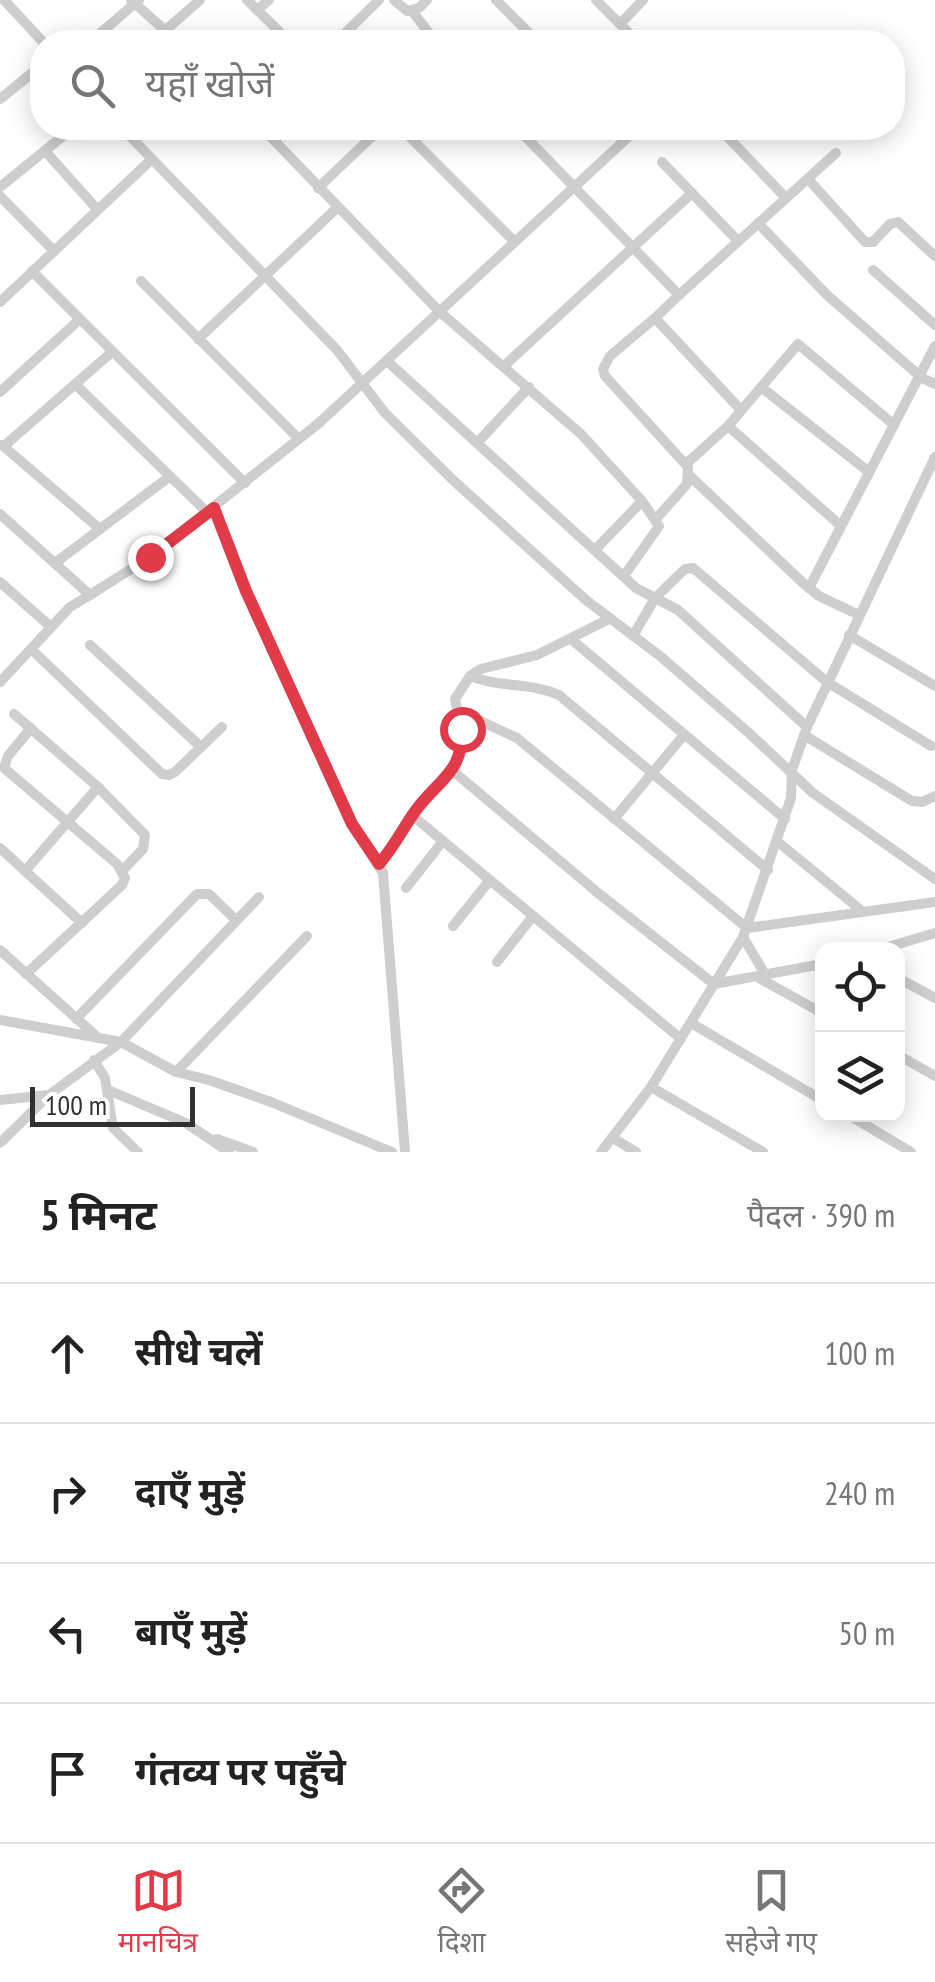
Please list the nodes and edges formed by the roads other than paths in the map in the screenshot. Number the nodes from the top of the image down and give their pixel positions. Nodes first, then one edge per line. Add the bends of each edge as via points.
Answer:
1 (4, 0) edge
2 (200, 0) edge
3 (247, 0) edge
4 (269, 0) edge
5 (379, 0) edge
6 (394, 0) edge
7 (427, 0) edge
8 (496, 0) edge
9 (596, 0) edge
10 (643, 0) edge
11 (135, 1) edge
12 (257, 10) junction
13 (412, 11) junction
14 (620, 24) junction
15 (32, 30) edge
16 (103, 30) edge
17 (166, 30) joint
18 (278, 30) edge
19 (348, 30) edge
20 (427, 30) edge
21 (526, 30) edge
22 (626, 30) edge
23 (30, 75) edge
24 (0, 99) edge
25 (58, 140) edge
26 (134, 140) edge
27 (273, 140) edge
28 (368, 140) edge
29 (413, 140) edge
30 (529, 140) edge
31 (620, 140) edge
32 (731, 140) edge
33 (45, 151) junction
34 (836, 153) dead end
35 (152, 159) junction
36 (662, 162) dead end
37 (808, 179) junction
38 (0, 187) edge
39 (574, 187) junction
40 (318, 188) junction
41 (692, 193) junction
42 (0, 196) edge
43 (786, 198) junction
44 (98, 208) junction
45 (337, 208) junction
46 (758, 223) junction
47 (738, 241) junction
48 (514, 242) junction
49 (634, 248) junction
50 (53, 250) junction
51 (935, 256) edge
52 (873, 270) dead end
53 (32, 271) junction
54 (264, 276) junction
55 (141, 281) dead end
56 (679, 295) junction
57 (0, 302) edge
58 (440, 312) junction
59 (654, 318) junction
60 (80, 319) junction
61 (935, 325) edge
62 (198, 339) junction
63 (935, 346) edge
64 (112, 352) junction
65 (387, 361) junction
66 (505, 365) junction
67 (918, 376) junction
68 (362, 380) junction
69 (935, 384) edge
70 (76, 385) junction
71 (530, 387) junction
72 (762, 387) junction
73 (0, 392) edge
74 (740, 409) junction
75 (894, 424) junction
76 (728, 426) junction
77 (298, 438) junction
78 (478, 442) junction
79 (2, 444) edge
80 (935, 456) edge
81 (686, 464) junction
82 (869, 472) junction
83 (690, 476) junction
84 (169, 477) junction
85 (244, 483) junction
86 (642, 501) junction
87 (211, 510) junction
88 (0, 514) edge
89 (656, 518) junction
90 (842, 526) junction
91 (100, 529) junction
92 (595, 550) junction
93 (55, 563) junction
94 (624, 576) junction
95 (0, 582) edge
96 (810, 588) junction
97 (90, 595) junction
98 (655, 598) junction
99 (859, 615) junction
100 (610, 619) junction
101 (51, 627) junction
102 (849, 635) junction
103 (633, 636) junction
104 (570, 640) junction
105 (90, 645) dead end
106 (31, 649) junction
107 (470, 676) junction
108 (2, 677) edge
109 (827, 682) junction
110 (935, 686) edge
111 (458, 710) junction
112 (14, 714) dead end
113 (32, 728) junction
114 (222, 728) dead end
115 (805, 731) junction
116 (683, 736) junction
117 (931, 746) dead end
118 (201, 747) junction
119 (453, 771) junction
120 (650, 774) junction
121 (792, 776) junction
122 (98, 787) junction
123 (935, 796) edge
124 (412, 816) junction
125 (614, 819) junction
126 (785, 820) junction
127 (67, 823) junction
128 (442, 841) junction
129 (778, 842) junction
130 (0, 848) edge
131 (379, 864) junction
132 (124, 870) junction
133 (768, 870) junction
134 (25, 872) junction
135 (935, 879) edge
136 (490, 880) junction
137 (406, 888) dead end
138 (259, 898) dead end
139 (935, 902) edge
140 (862, 912) junction
141 (533, 916) junction
142 (236, 920) junction
143 (82, 923) junction
144 (453, 926) dead end
145 (745, 933) junction
146 (935, 933) edge
147 (307, 936) dead end
148 (905, 942) edge
149 (0, 950) edge
150 (496, 962) dead end
151 (815, 966) edge
152 (26, 974) junction
153 (762, 977) junction
154 (905, 982) edge
155 (714, 984) junction
156 (935, 998) edge
157 (815, 1009) edge
158 (76, 1019) junction
159 (0, 1020) edge
160 (692, 1023) junction
161 (96, 1036) junction
162 (681, 1039) junction
163 (121, 1042) junction
164 (905, 1059) edge
165 (94, 1060) junction
166 (176, 1072) junction
167 (935, 1076) edge
168 (651, 1087) junction
169 (108, 1090) junction
170 (50, 1095) junction
171 (815, 1096) edge
172 (0, 1100) edge
173 (861, 1122) edge
174 (205, 1134) junction
175 (613, 1138) junction
176 (0, 1143) edge
177 (368, 1147) edge
178 (138, 1152) edge
179 (229, 1152) edge
180 (253, 1152) edge
181 (392, 1152) edge
182 (404, 1152) edge
183 (601, 1152) edge
184 (636, 1152) edge
185 (762, 1152) edge
186 (912, 1152) edge

1 - 15 street
2 - 17 street
3 - 12 street
4 - 12 street
5 - 19 street
6 - 13 street
7 - 13 street
8 - 21 street
9 - 14 street
10 - 14 street
11 - 16 street
11 - 17 street
12 - 18 street
13 - 20 street
14 - 22 street
23 - 24 street
25 - 33 street
26 - 35 street
27 - 40 street
28 - 40 street
29 - 48 street
30 - 39 street
31 - 39 street
32 - 43 street
33 - 38 street
33 - 44 street
34 - 37 street
35 - 44 street
35 - 54 street
36 - 41 street
37 - 43 street
37 - 51 street via 865,242 898,222
39 - 48 street
39 - 49 street
40 - 45 street
41 - 47 street
41 - 49 street
42 - 50 street
43 - 46 street
44 - 50 street
45 - 54 street
45 - 58 street
46 - 47 street
46 - 67 street via 827,296
47 - 56 street
48 - 58 street
49 - 56 street
49 - 66 street
50 - 53 street
52 - 61 street
53 - 57 street
53 - 60 street
54 - 62 street
54 - 68 street
55 - 62 street
56 - 59 street
58 - 65 street
58 - 66 street
59 - 74 street
59 - 81 street via 603,369
60 - 64 street
60 - 73 street
62 - 77 street
63 - 67 street
64 - 70 street
64 - 85 street
65 - 68 street
65 - 78 street
66 - 71 street
67 - 69 street
67 - 75 street
68 - 77 street
68 - 100 street via 385,413 454,482
70 - 79 street
70 - 84 street
71 - 78 street
71 - 86 street
72 - 74 street
72 - 75 street via 798,344
72 - 82 street
74 - 76 street
75 - 82 street
76 - 81 street
76 - 90 street
77 - 85 street
78 - 92 street
79 - 91 street
80 - 99 street
81 - 83 street
82 - 90 street
83 - 89 street
83 - 96 street
84 - 87 street
84 - 91 street
85 - 87 street
86 - 89 street
86 - 92 street
87 - 97 street
87 - 131 street via 352,824
88 - 93 street
89 - 94 street via 658,532
90 - 96 street
91 - 93 street
92 - 94 street
93 - 97 street
94 - 98 street
95 - 101 street
96 - 99 street
97 - 101 street
98 - 103 street
98 - 109 street via 693,568
98 - 115 street via 678,610
99 - 102 street
100 - 103 street
100 - 104 street
101 - 106 street
102 - 109 street
102 - 110 street
103 - 121 street
104 - 107 street
104 - 116 street
105 - 118 street
106 - 108 street
106 - 118 street via 162,774 175,772
107 - 111 street via 455,700
107 - 120 street via 559,696
109 - 115 street
109 - 117 street
111 - 119 street via 462,745
111 - 125 street via 518,738
112 - 113 street
113 - 122 street
113 - 127 street via 4,768
114 - 118 street
115 - 121 street
115 - 123 street via 912,800
116 - 120 street
116 - 126 street
119 - 124 street
119 - 155 street
120 - 125 street
120 - 133 street
121 - 126 street
121 - 135 street
122 - 127 street
122 - 132 street via 145,836 144,849
124 - 128 street
124 - 131 street
125 - 145 street
126 - 129 street
127 - 132 street
127 - 134 street
128 - 136 street
128 - 137 street
129 - 133 street
129 - 140 street
130 - 134 street
131 - 182 street
132 - 143 street via 122,885
133 - 145 street
134 - 143 street
136 - 141 street
136 - 144 street
138 - 142 street
139 - 140 street
140 - 145 street
141 - 150 street
141 - 162 street
142 - 158 street via 209,894 197,894
142 - 163 street
143 - 152 street
145 - 153 street
145 - 155 street
146 - 148 street
147 - 166 street
149 - 152 street
151 - 153 street
152 - 158 street
153 - 155 street
153 - 157 street
154 - 156 street
155 - 160 street
158 - 161 street
159 - 161 street
160 - 162 street
160 - 171 street
161 - 163 street
162 - 168 street
163 - 165 street
163 - 166 street
164 - 167 street
165 - 169 street
165 - 170 street
166 - 177 street via 256,1096
168 - 175 street
168 - 185 street
169 - 174 street
169 - 178 street via 113,1128
170 - 172 street
170 - 176 street
173 - 186 street
174 - 179 street
174 - 180 street
175 - 183 street
175 - 184 street
177 - 181 street

